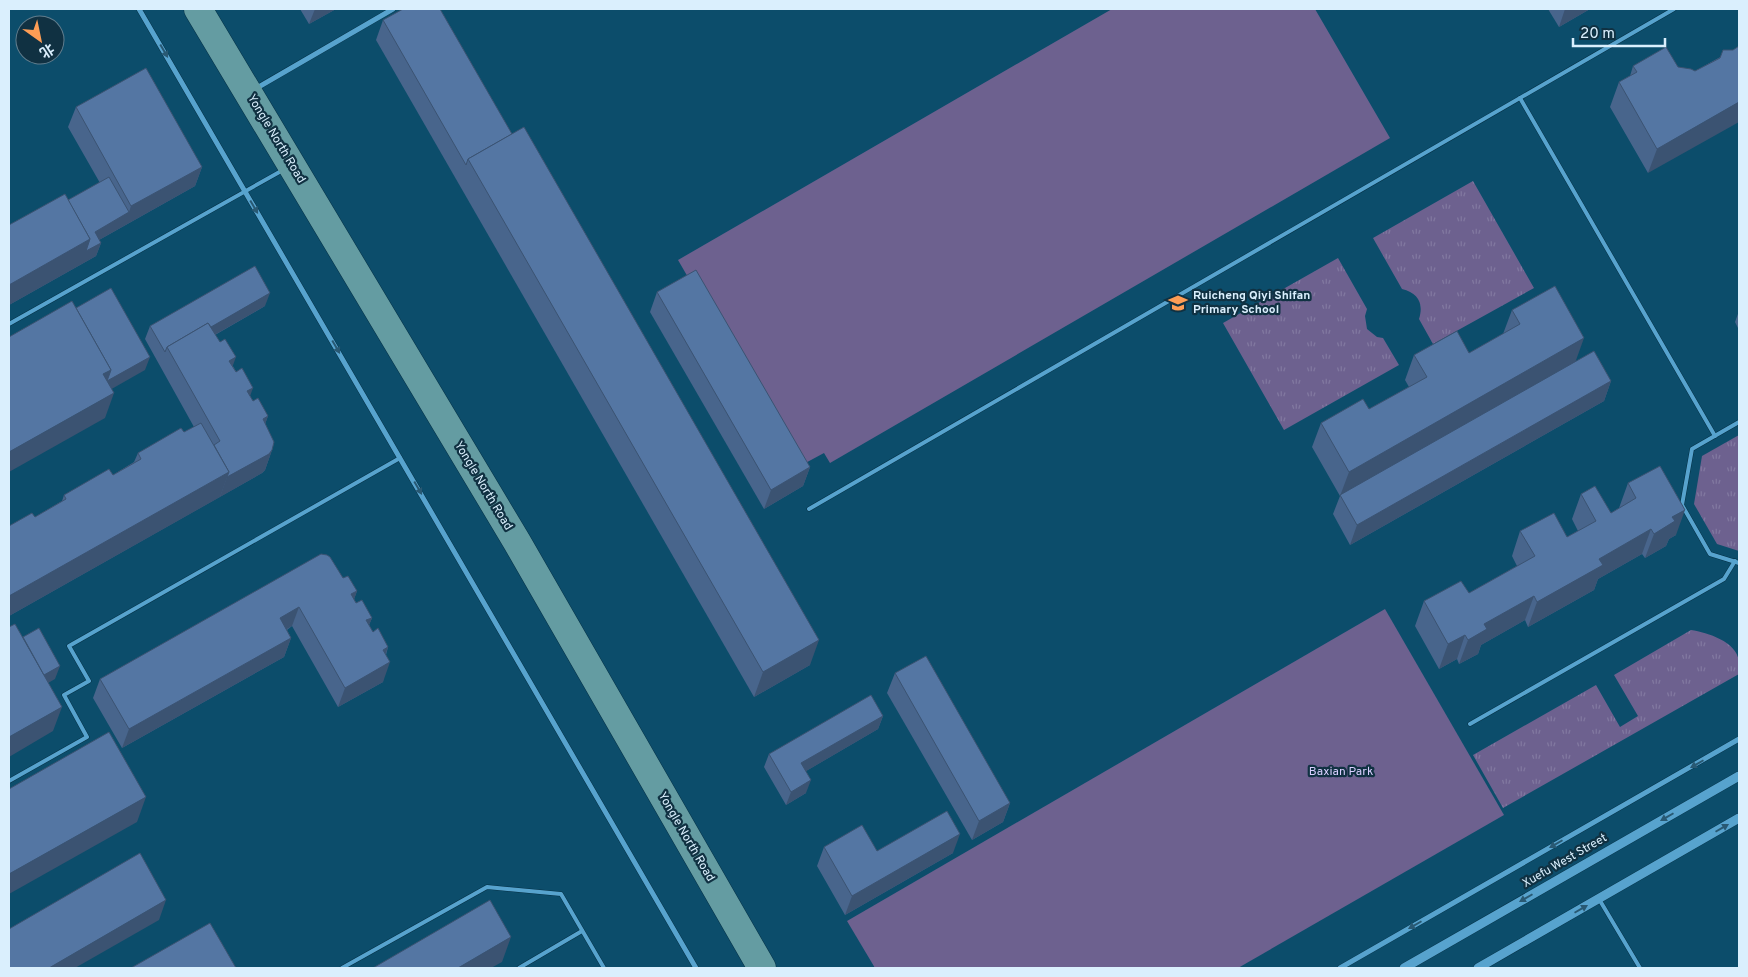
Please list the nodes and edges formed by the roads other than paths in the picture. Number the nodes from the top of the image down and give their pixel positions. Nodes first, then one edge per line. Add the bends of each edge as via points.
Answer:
1 (140, 9) edge
2 (198, 9) edge
3 (393, 9) edge
4 (1674, 9) edge
5 (248, 93) junction
6 (1520, 98) junction
7 (292, 165) junction
8 (245, 191) junction
9 (9, 324) edge
10 (1739, 422) edge
11 (1715, 436) junction
12 (400, 458) junction
13 (809, 509) dead end
14 (1737, 562) edge
15 (1470, 724) dead end
16 (1739, 739) edge
17 (1739, 776) edge
18 (9, 781) edge
19 (1739, 818) edge
20 (1599, 899) junction
21 (582, 931) junction
22 (342, 968) edge
23 (519, 968) edge
24 (604, 968) edge
25 (696, 968) edge
26 (762, 968) edge
27 (1340, 968) edge
28 (1404, 968) edge
29 (1478, 968) edge
30 (1640, 968) edge

1 -> 8 street
2 - 5 main road, Yongle North Road
3 - 5 street
4 - 6 lane
5 - 7 main road, Yongle North Road
6 - 11 lane
6 - 13 lane
7 - 8 lane
7 - 26 main road, Yongle North Road via 517,542
8 - 9 lane
8 -> 12 street
10 - 11 lane
11 - 14 lane via 1692,449 1682,506 1710,554
12 - 18 lane via 69,646 89,681 64,695 87,737
12 -> 25 street
14 - 15 lane via 1724,579
16 -> 27 street
17 -> 28 street, Xuefu West Street
20 -> 19 street
29 -> 20 street
20 - 30 lane
21 - 22 lane via 561,894 486,886
21 - 23 lane
21 - 24 lane

